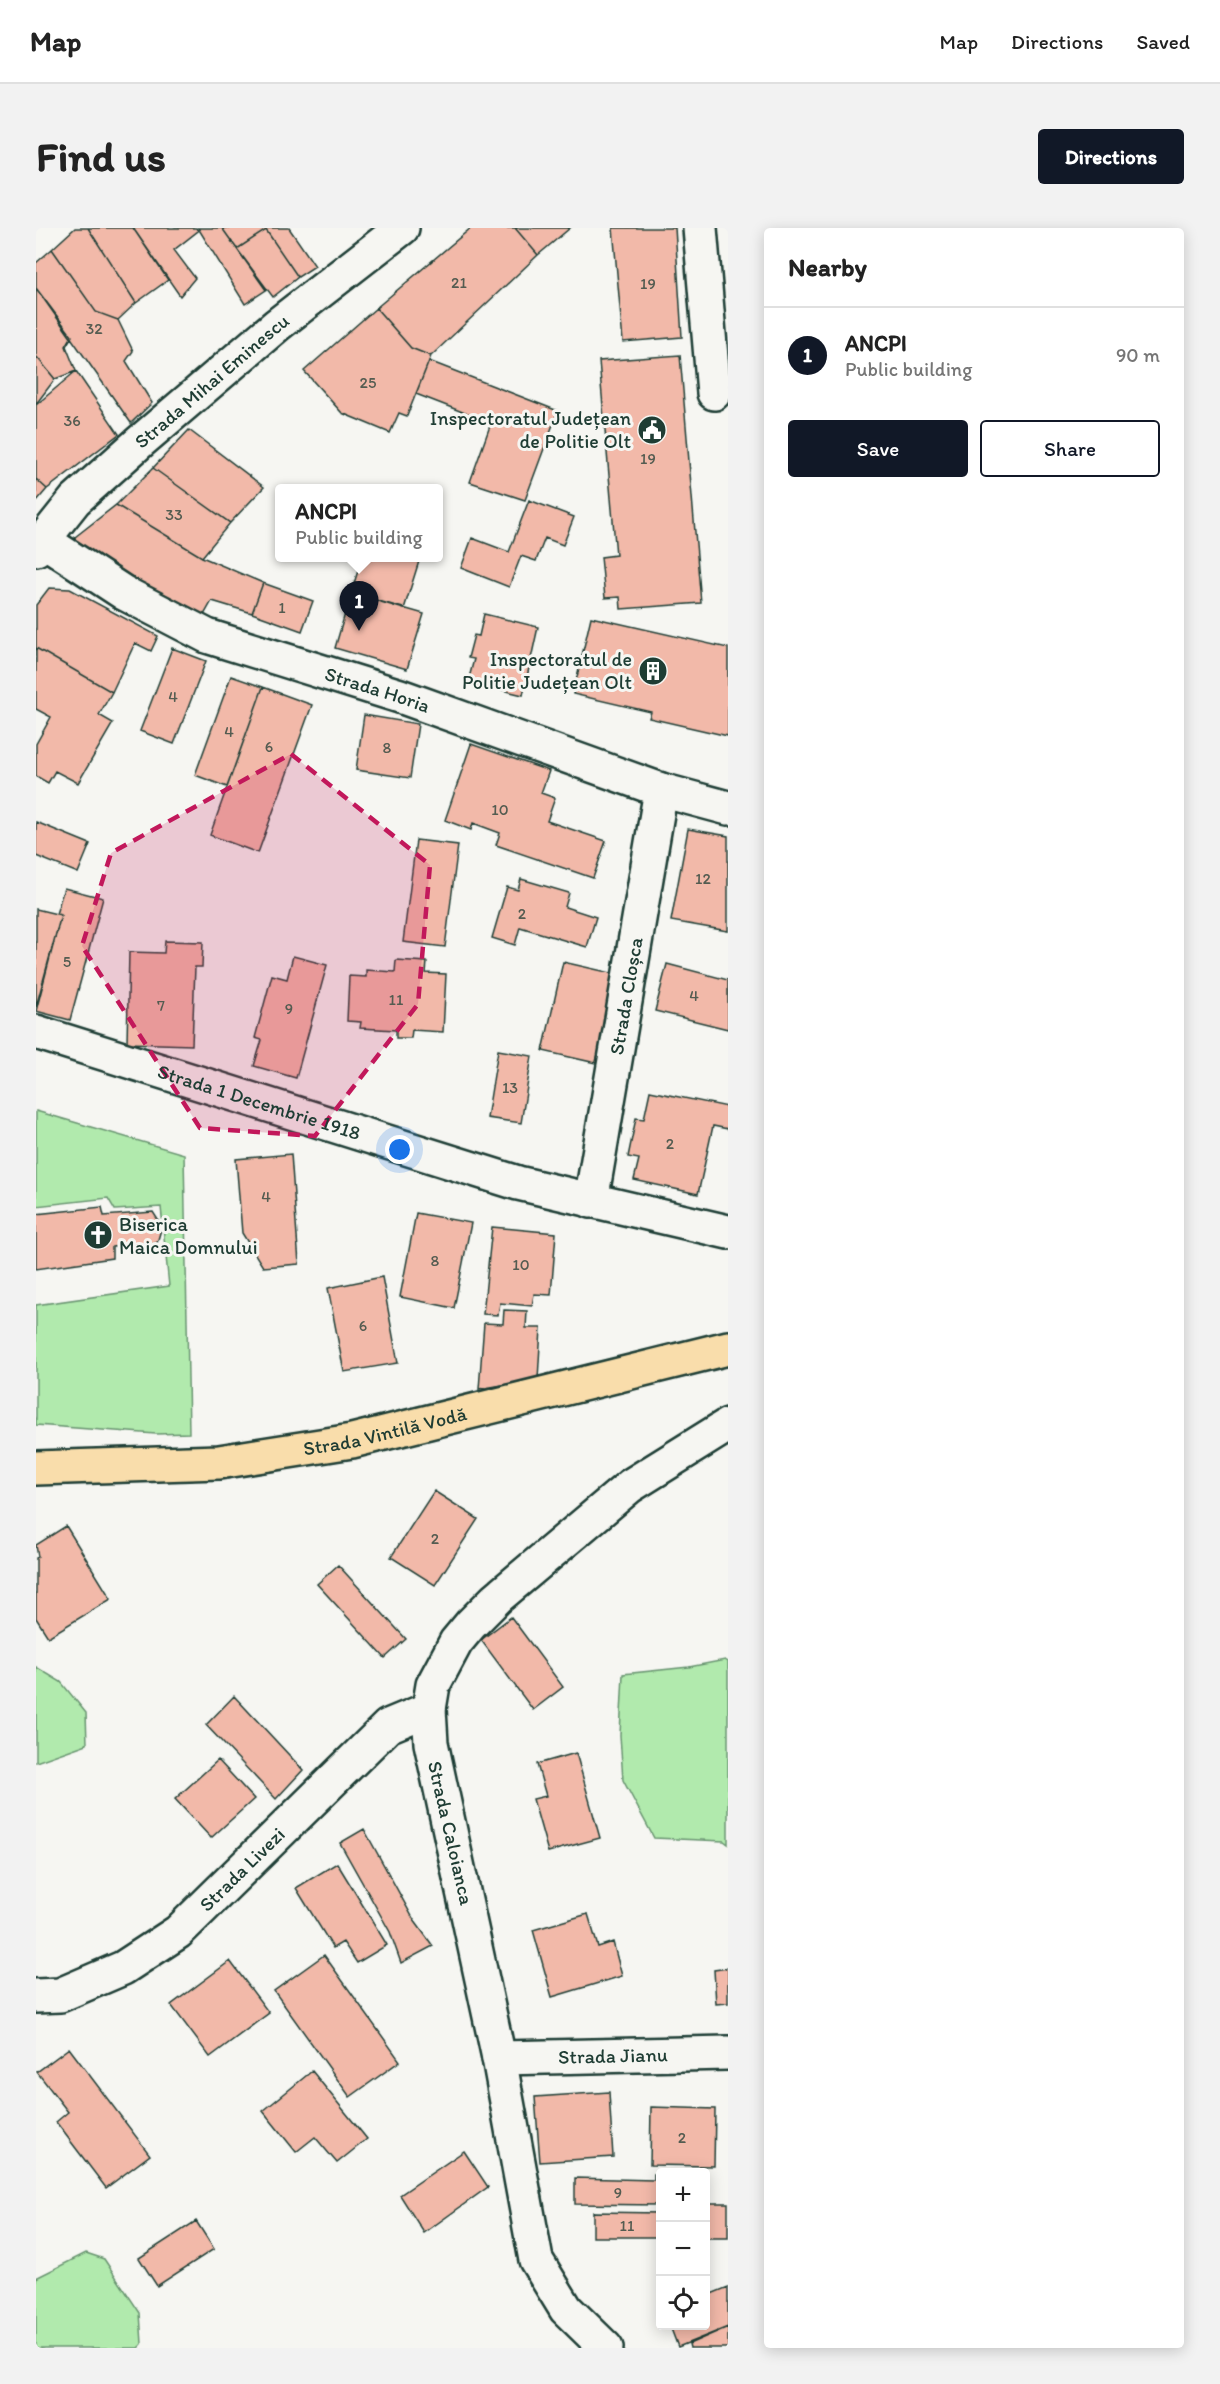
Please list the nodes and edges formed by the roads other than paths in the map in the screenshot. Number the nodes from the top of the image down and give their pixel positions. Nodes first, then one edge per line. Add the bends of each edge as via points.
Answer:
1 (402, 228) edge
2 (700, 228) edge
3 (714, 393) dead end
4 (40, 544) edge
5 (661, 790) junction
6 (728, 808) edge
7 (36, 1032) edge
8 (591, 1201) junction
9 (728, 1232) edge
10 (728, 1348) edge
11 (728, 1425) edge
12 (36, 1468) edge
13 (429, 1709) junction
14 (36, 1996) edge
15 (728, 2053) edge
16 (499, 2058) junction
17 (606, 2348) edge

1 - 4 street, Strada Mihai Eminescu via 277,325 141,441 75,500
2 - 3 street
4 - 5 street, Strada Horia via 207,636 400,696
5 - 6 street, Strada Horia
5 - 8 street, Strada Cloșca
7 - 8 street, Strada 1 Decembrie 1918 via 518,1183
8 - 9 street, Strada 1 Decembrie 1918
10 - 12 main road, Strada Vintilă Vodă via 352,1441 219,1462
11 - 13 street, Strada Caloianca via 630,1486 497,1598 446,1657 433,1685
13 - 14 street, Strada Livezi via 388,1726 178,1932 123,1968 60,1995
13 - 16 street, Strada Caloianca via 431,1743
15 - 16 street, Strada Jianu
16 - 17 street, Strada Caloianca via 536,2260 566,2309

